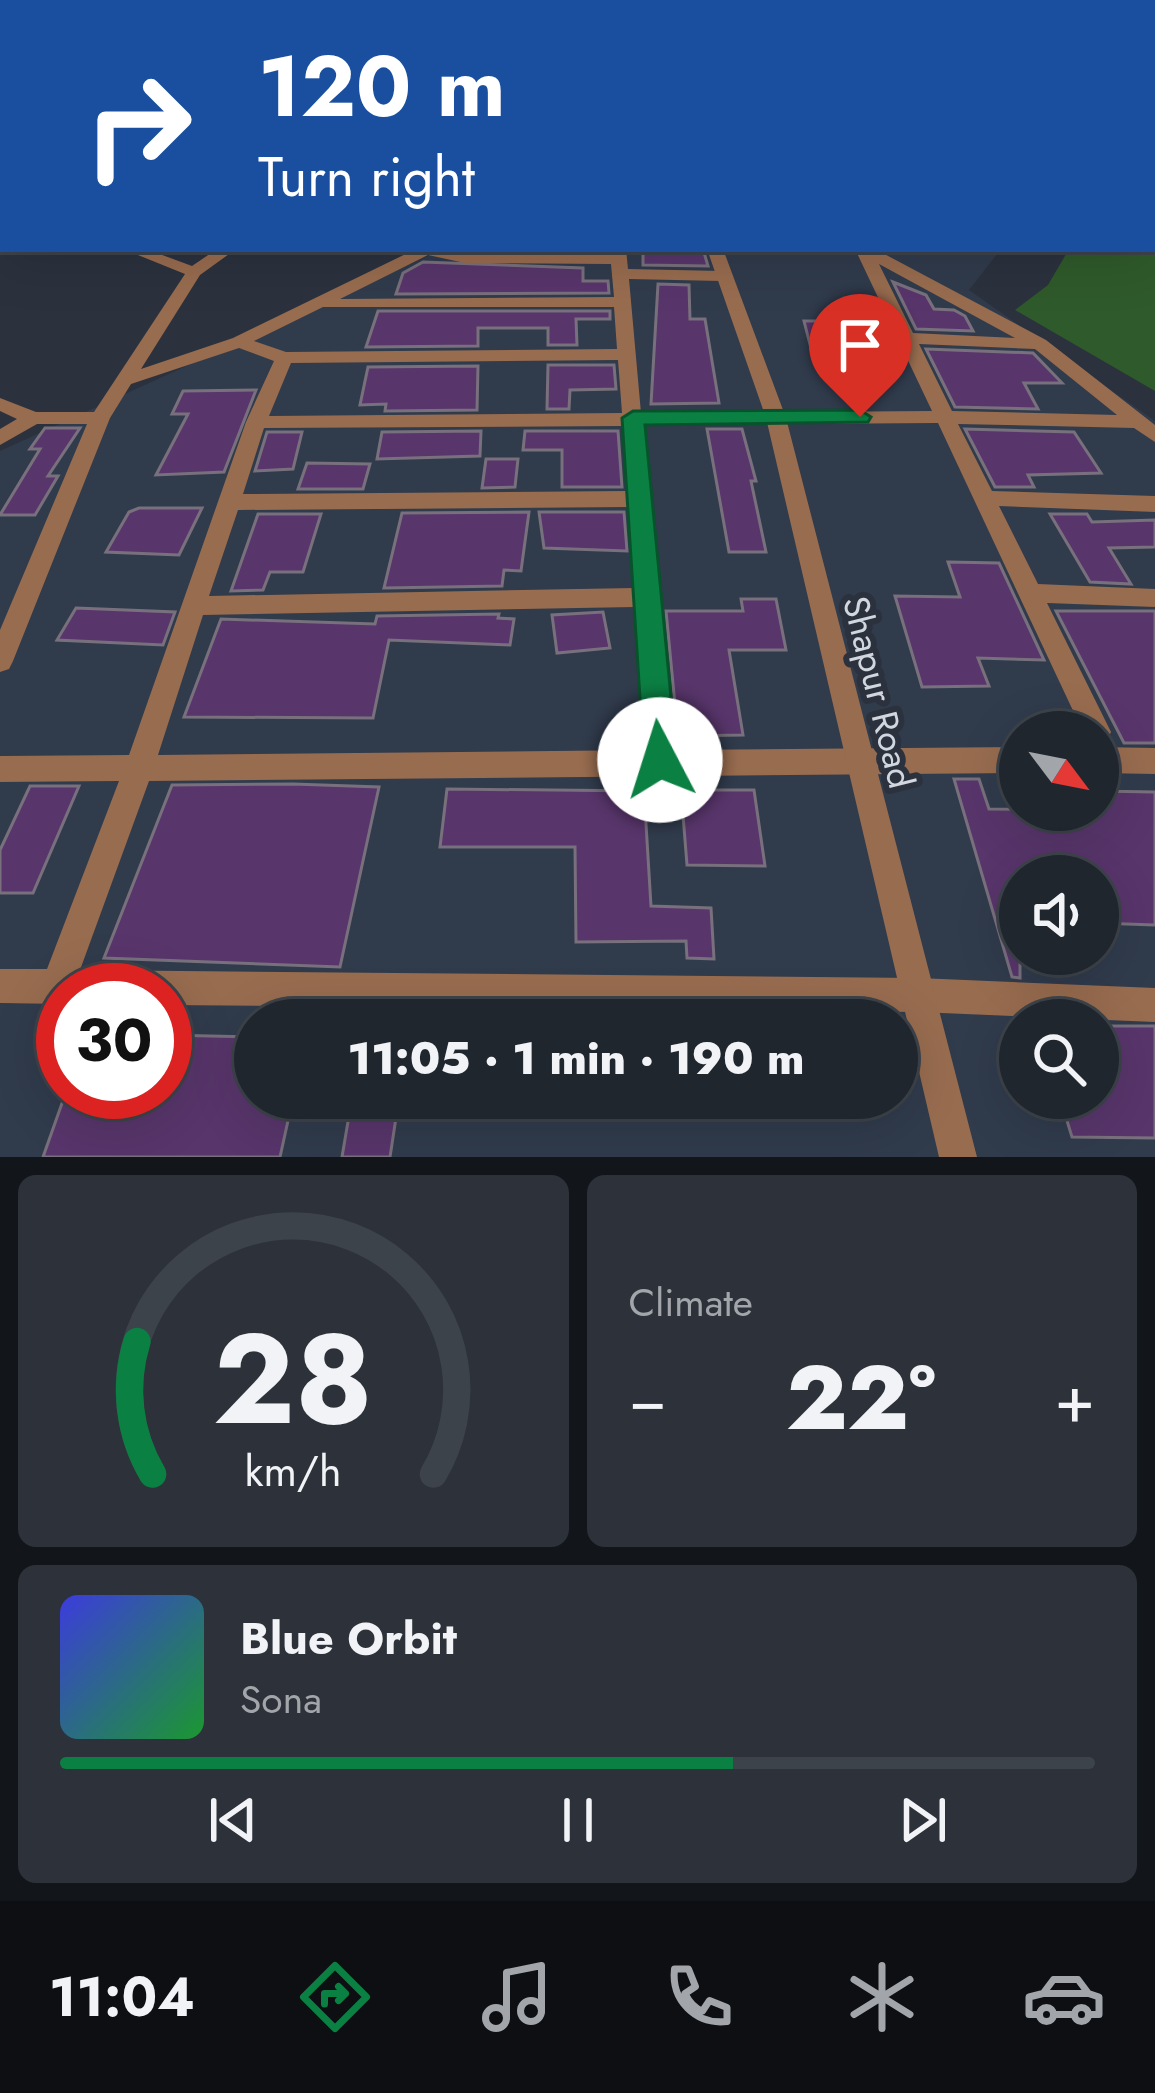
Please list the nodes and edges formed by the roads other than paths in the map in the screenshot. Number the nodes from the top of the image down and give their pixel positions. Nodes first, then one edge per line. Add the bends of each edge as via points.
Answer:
1 (138, 252) edge
2 (224, 252) edge
3 (421, 252) edge
4 (440, 252) edge
5 (865, 252) edge
6 (870, 252) edge
7 (620, 261) edge
8 (718, 262) edge
9 (194, 272) junction
10 (621, 302) junction
11 (319, 304) junction
12 (905, 338) junction
13 (238, 342) junction
14 (1040, 344) junction
15 (628, 354) junction
16 (284, 358) junction
17 (126, 380) junction
18 (0, 404) edge
19 (944, 417) junction
20 (33, 418) junction
21 (100, 418) junction
22 (633, 418) junction
23 (776, 418) junction
24 (256, 422) junction
25 (1136, 422) junction
26 (1155, 435) edge
27 (0, 438) edge
28 (983, 498) junction
29 (639, 499) junction
30 (229, 502) junction
31 (1155, 504) edge
32 (1030, 593) junction
33 (647, 597) junction
34 (1155, 598) edge
35 (194, 606) junction
36 (0, 661) edge
37 (1084, 711) edge
38 (1119, 752) edge
39 (660, 760) junction
40 (859, 760) junction
41 (999, 760) edge
42 (1155, 761) edge
43 (140, 765) junction
44 (0, 769) edge
45 (66, 963) edge
46 (0, 986) edge
47 (36, 987) edge
48 (192, 988) edge
49 (918, 995) junction
50 (1155, 1005) edge
51 (958, 1157) edge

1 - 9 street
2 - 9 street
3 - 11 street
4 - 7 street
5 - 12 street
6 - 14 street
7 - 8 street
7 - 10 street
8 - 23 street, Shapur Road
9 - 17 street
10 - 11 street
10 - 15 street
11 - 13 street
12 - 14 street
12 - 19 street
13 - 16 street
13 - 17 street
14 - 25 street
15 - 16 street
15 - 22 street
16 - 24 street
17 - 21 street
18 - 20 street
19 - 23 street
19 - 25 street
19 - 28 street
20 - 21 street
20 - 27 street
21 - 36 street
22 - 23 street
22 - 24 street
22 - 29 street
23 - 40 street, Shapur Road
24 - 30 street
25 - 26 street
28 - 31 street
28 - 32 street
29 - 30 street
29 - 33 street
30 - 35 street
32 - 34 street
32 - 37 street
33 - 35 street
33 - 39 street
35 - 43 street
38 - 42 street
39 - 40 street
39 - 43 street
40 - 41 street
40 - 49 street, Shapur Road
43 - 44 street
43 - 45 street
46 - 47 street
48 - 49 street
49 - 50 street
49 - 51 street, Shapur Road

